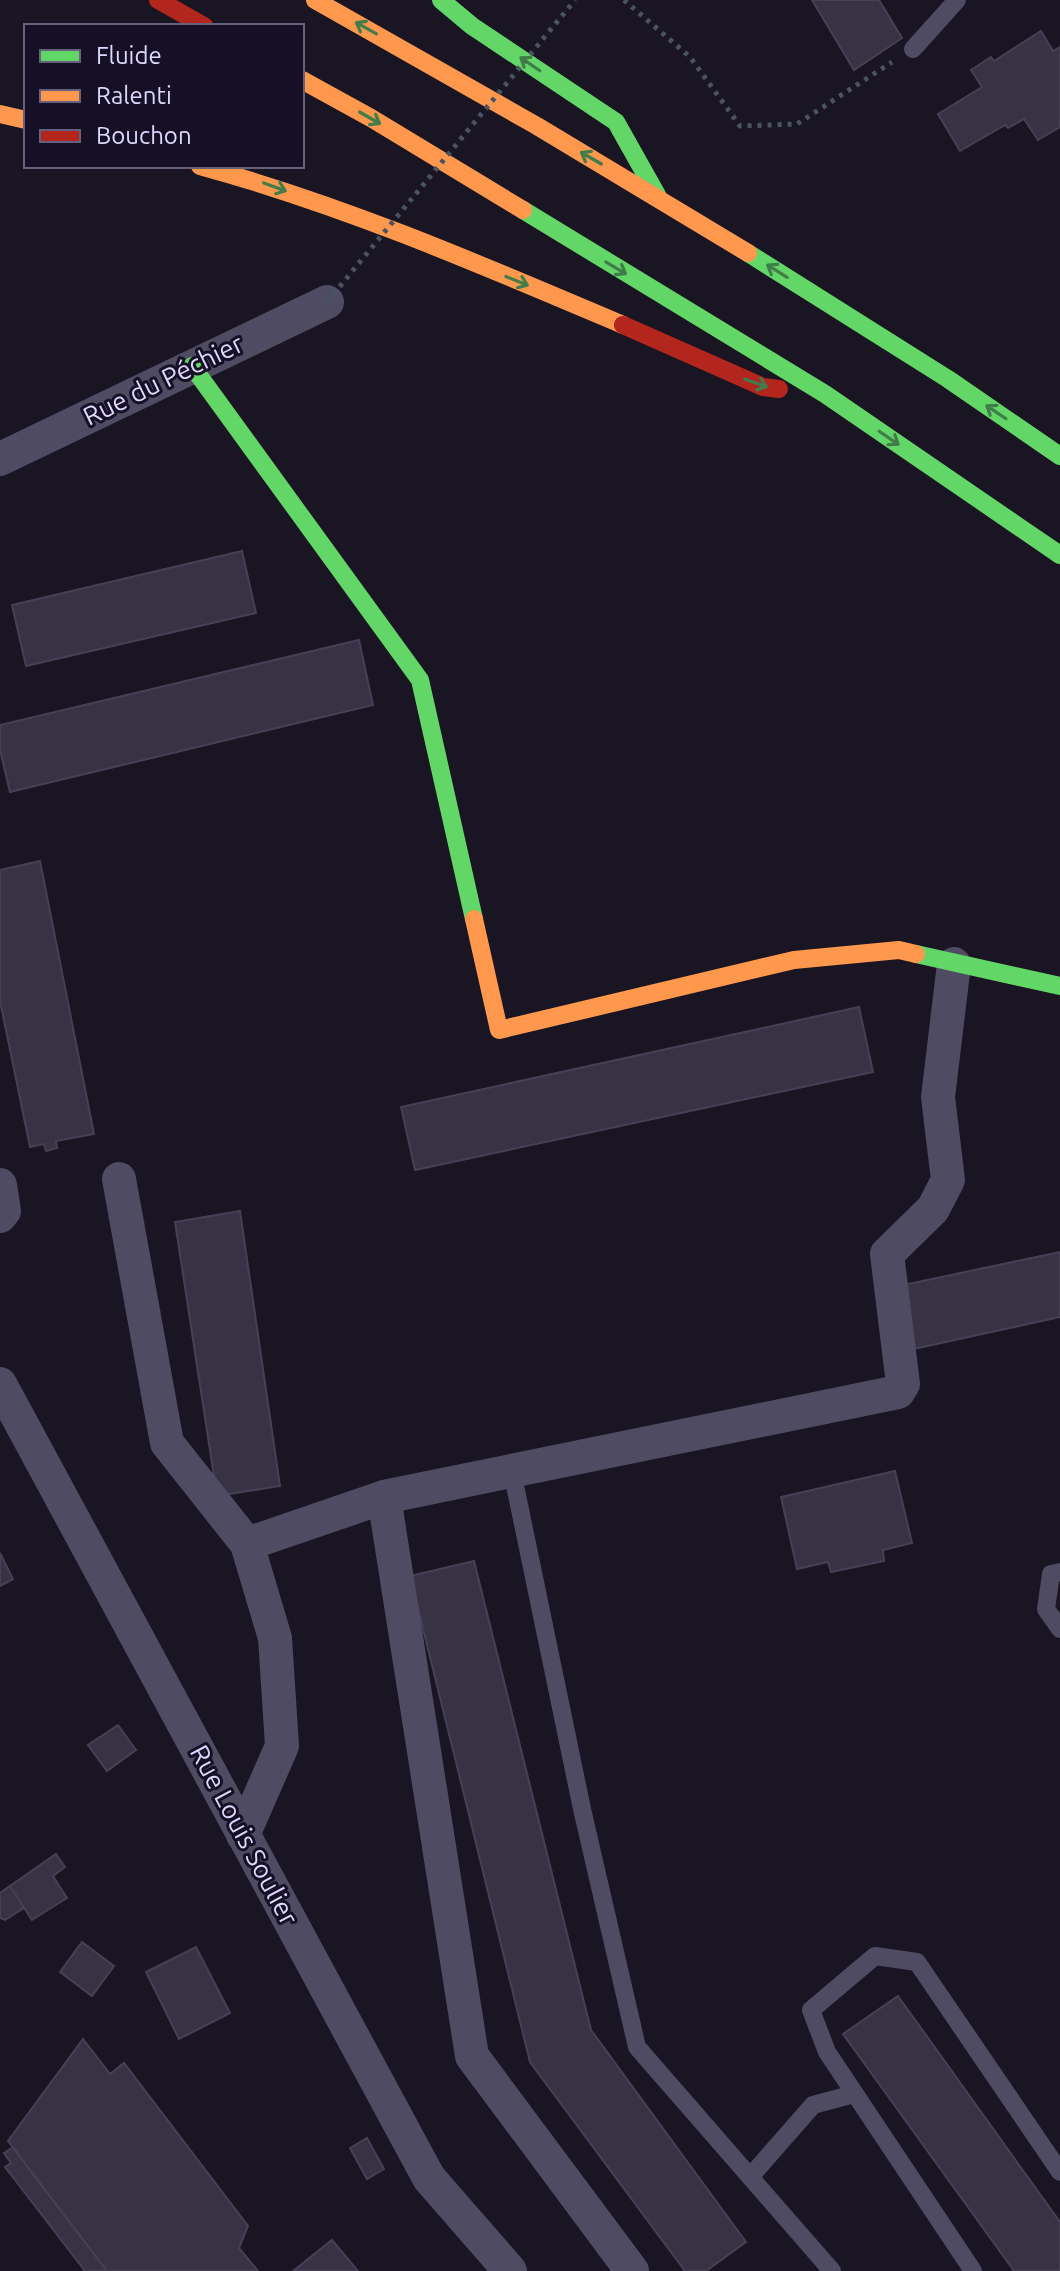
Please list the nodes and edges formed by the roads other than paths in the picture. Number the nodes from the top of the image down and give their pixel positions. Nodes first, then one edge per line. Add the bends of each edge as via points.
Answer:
1 (158, 0) edge
2 (315, 0) edge
3 (441, 0) edge
4 (957, 0) edge
5 (200, 24) edge
6 (913, 49) road end
7 (304, 81) edge
8 (0, 114) edge
9 (24, 120) edge
10 (208, 168) edge
11 (658, 197) junction
12 (327, 302) road end
13 (192, 366) junction
14 (825, 394) junction
15 (1060, 456) edge
16 (0, 459) edge
17 (1060, 555) edge
18 (954, 964) junction
19 (1060, 986) edge
20 (119, 1179) dead end
21 (0, 1185) edge
22 (0, 1216) edge
23 (0, 1384) edge
24 (512, 1471) junction
25 (384, 1497) junction
26 (247, 1544) junction
27 (1060, 1572) edge
28 (1060, 1629) edge
29 (243, 1835) junction
30 (854, 2094) junction
31 (1060, 2172) edge
32 (750, 2177) junction
33 (510, 2271) edge
34 (632, 2271) edge
35 (832, 2271) edge
36 (973, 2271) edge

1 - 5 main road
11 -> 2 main road
11 -> 3 main road via 616,122
4 - 6 lane
7 -> 14 main road
8 - 9 main road
10 -> 14 main road via 420,241 763,387
15 -> 11 main road via 857,320
12 - 13 street, Rue du Péchier
13 - 16 street, Rue du Péchier
13 - 18 main road via 420,680 499,1030 794,960 899,950
14 -> 17 main road
18 - 19 main road
18 - 24 street via 938,1097 948,1180 933,1209 887,1254 903,1384 898,1392
20 - 26 street via 167,1443
21 - 22 street
23 - 29 street, Rue Louis Soulier
24 - 25 street
24 - 32 lane via 637,2047
25 - 26 street
25 - 34 street via 472,2056
26 - 29 street via 275,1638 282,1746
27 - 28 lane via 1051,1574 1046,1609
29 - 33 street, Rue Louis Soulier via 429,2178
30 - 31 lane via 827,2052 811,2010 875,1956 917,1962
30 - 32 lane via 813,2105
30 - 36 lane
32 - 35 lane

